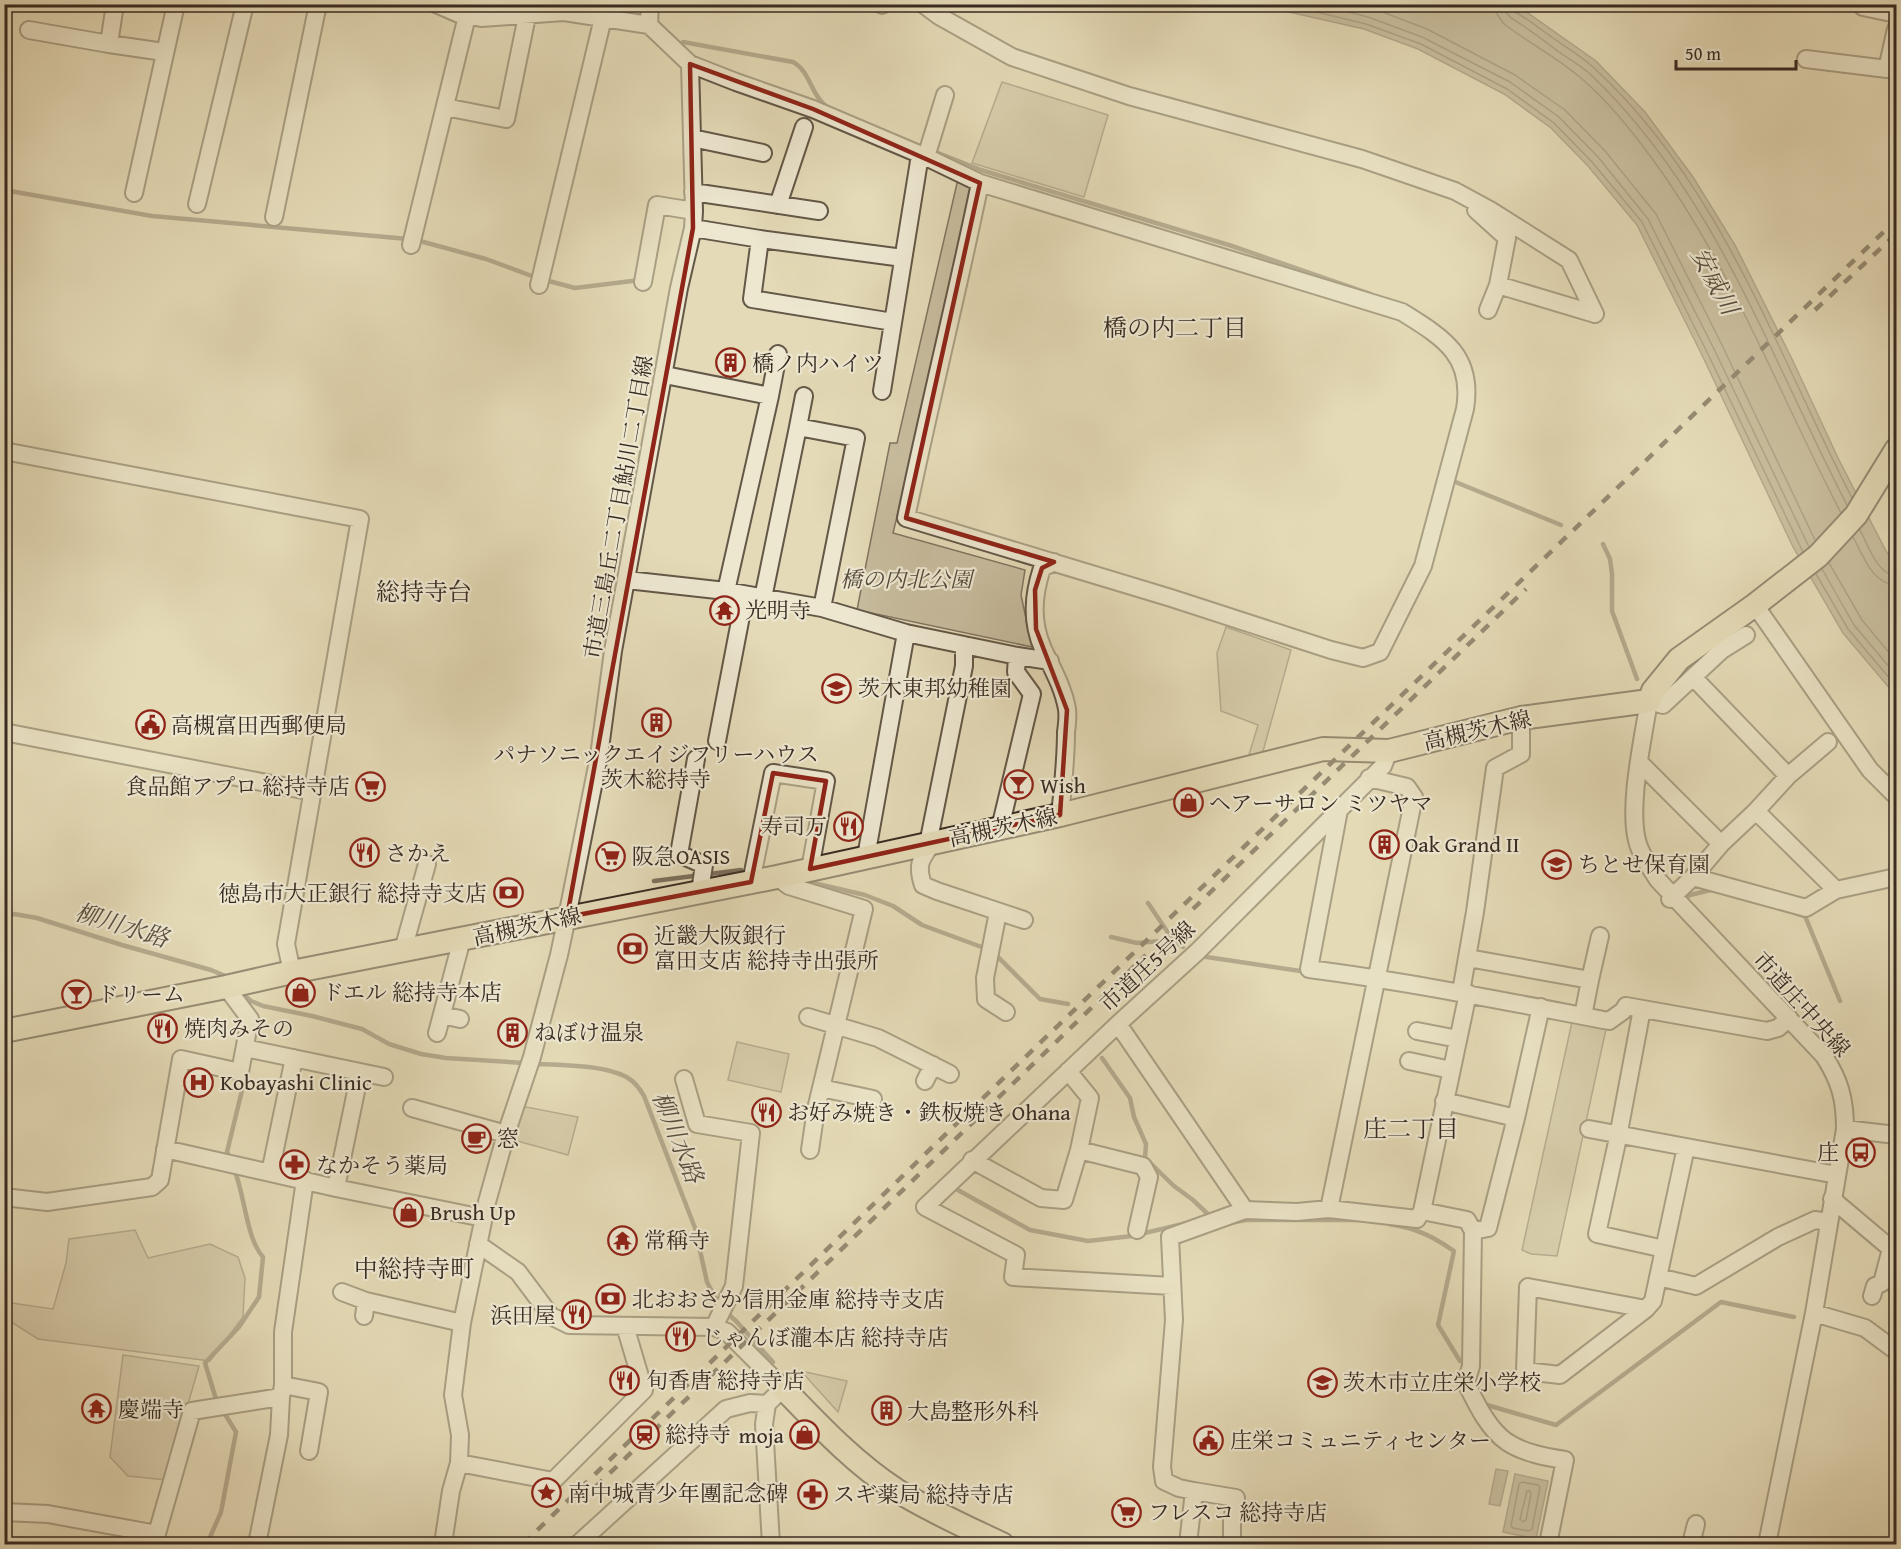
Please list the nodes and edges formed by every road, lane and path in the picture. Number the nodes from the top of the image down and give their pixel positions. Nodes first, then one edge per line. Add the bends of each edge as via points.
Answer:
1 (115, 4) edge
2 (176, 4) edge
3 (246, 4) edge
4 (318, 4) edge
5 (435, 4) edge
6 (650, 4) edge
7 (923, 4) edge
8 (1862, 4) edge
9 (565, 8) edge
10 (511, 11) edge
11 (462, 12) edge
12 (597, 13) edge
13 (1896, 14) edge
14 (527, 16) junction
15 (649, 25) junction
16 (1896, 29) edge
17 (29, 30) dead end
18 (108, 44) junction
19 (164, 52) junction
20 (1806, 59) dead end
21 (690, 64) junction
22 (945, 95) dead end
23 (445, 107) junction
24 (804, 127) dead end
25 (692, 138) junction
26 (763, 153) dead end
27 (923, 156) junction
28 (980, 183) junction
29 (1455, 191) junction
30 (693, 192) junction
31 (134, 193) dead end
32 (197, 204) dead end
33 (778, 205) junction
34 (819, 212) dead end
35 (274, 217) dead end
36 (694, 220) junction
37 (760, 239) junction
38 (411, 245) dead end
39 (903, 258) junction
40 (643, 282) dead end
41 (539, 285) dead end
42 (1498, 285) junction
43 (1488, 310) dead end
44 (893, 322) junction
45 (778, 354) dead end
46 (665, 375) junction
47 (882, 391) dead end
48 (770, 396) junction
49 (804, 396) dead end
50 (798, 427) junction
51 (4, 451) edge
52 (1896, 456) edge
53 (1054, 562) junction
54 (627, 580) junction
55 (1035, 590) junction
56 (726, 591) junction
57 (746, 595) junction
58 (763, 598) junction
59 (1755, 605) junction
60 (822, 608) junction
61 (906, 633) junction
62 (1746, 635) dead end
63 (964, 645) junction
64 (1017, 656) junction
65 (1050, 661) junction
66 (1693, 677) junction
67 (1649, 701) junction
68 (1521, 718) junction
69 (4, 732) edge
70 (717, 741) dead end
71 (1828, 742) dead end
72 (1067, 746) junction
73 (1389, 751) junction
74 (696, 759) dead end
75 (1640, 763) junction
76 (1788, 776) junction
77 (1369, 778) junction
78 (313, 792) junction
79 (1896, 796) edge
80 (1339, 810) junction
81 (1756, 811) junction
82 (1060, 815) junction
83 (1000, 828) junction
84 (930, 843) junction
85 (1721, 844) junction
86 (866, 857) junction
87 (427, 864) dead end
88 (810, 869) junction
89 (777, 877) junction
90 (1693, 877) junction
91 (1896, 877) edge
92 (751, 882) junction
93 (1836, 890) junction
94 (700, 891) junction
95 (1671, 898) junction
96 (998, 912) junction
97 (567, 917) junction
98 (1024, 920) dead end
99 (1600, 936) dead end
100 (462, 939) junction
101 (403, 950) junction
102 (1468, 958) junction
103 (292, 972) junction
104 (1378, 978) junction
105 (1590, 980) junction
106 (226, 987) junction
107 (1464, 992) junction
108 (1541, 1007) junction
109 (1642, 1009) junction
110 (1006, 1012) dead end
111 (442, 1015) junction
112 (1583, 1016) junction
113 (808, 1017) dead end
114 (1789, 1018) junction
115 (460, 1019) dead end
116 (1118, 1024) junction
117 (836, 1026) junction
118 (4, 1031) edge
119 (1417, 1031) dead end
120 (437, 1033) dead end
121 (1458, 1039) junction
122 (244, 1048) junction
123 (294, 1058) junction
124 (1409, 1061) dead end
125 (933, 1065) junction
126 (1451, 1070) junction
127 (1068, 1071) junction
128 (360, 1072) junction
129 (950, 1074) dead end
130 (384, 1077) dead end
131 (684, 1079) dead end
132 (925, 1081) dead end
133 (821, 1088) junction
134 (873, 1098) dead end
135 (1444, 1101) junction
136 (412, 1108) dead end
137 (1516, 1118) junction
138 (1589, 1129) dead end
139 (1845, 1129) junction
140 (506, 1134) junction
141 (1618, 1134) junction
142 (1896, 1135) edge
143 (1686, 1147) junction
144 (165, 1149) junction
145 (810, 1150) dead end
146 (1079, 1150) junction
147 (972, 1161) junction
148 (270, 1173) junction
149 (1837, 1175) junction
150 (305, 1180) junction
151 (336, 1188) junction
152 (4, 1197) edge
153 (1832, 1199) junction
154 (1329, 1209) junction
155 (1245, 1210) junction
156 (1422, 1211) junction
157 (483, 1218) junction
158 (1829, 1222) junction
159 (1137, 1230) dead end
160 (1473, 1231) junction
161 (478, 1244) junction
162 (1664, 1249) junction
163 (1894, 1251) edge
164 (1658, 1277) junction
165 (1172, 1286) junction
166 (342, 1292) dead end
167 (1872, 1296) dead end
168 (1646, 1309) junction
169 (1814, 1313) junction
170 (462, 1323) junction
171 (625, 1326) junction
172 (714, 1327) junction
173 (1896, 1351) edge
174 (783, 1388) junction
175 (282, 1391) junction
176 (767, 1404) junction
177 (309, 1451) dead end
178 (459, 1463) junction
179 (1194, 1491) junction
180 (4, 1512) edge
181 (1696, 1524) dead end
182 (155, 1539) edge
183 (586, 1542) edge
184 (257, 1545) edge
185 (443, 1545) edge
186 (771, 1545) edge
187 (1002, 1545) edge
188 (1188, 1545) edge
189 (1232, 1545) edge
190 (1548, 1545) edge
191 (1691, 1545) edge
192 (1767, 1545) edge

1 - 18 street
2 - 19 street
3 - 32 street
4 - 35 street
5 - 11 street
6 - 15 street
7 - 29 street via 1012,57 1129,96 1362,159
8 - 13 street
9 - 12 street
9 - 14 street
10 - 11 street via 481,18
10 - 14 street
11 - 23 street
12 - 15 street
12 - 41 street
14 - 23 street via 506,119
15 - 21 street
16 - 20 street via 1887,69
17 - 18 street
18 - 19 street
19 - 31 street
21 - 25 street, 市道三島丘二丁目鮎川二丁目線
21 - 27 street via 813,109
22 - 27 street
23 - 38 street
24 - 33 street
25 - 26 street
25 - 30 street, 市道三島丘二丁目鮎川二丁目線
27 - 28 street
27 - 39 street
28 - 53 street via 906,518
28 - 53 street via 1402,312 1440,337 1457,355 1468,392 1423,566 1380,652 1363,658 1331,650
29 - 42 street via 1507,238
29 - 42 street via 1569,260 1595,314
30 - 33 street
30 - 36 street, 市道三島丘二丁目鮎川二丁目線
33 - 34 street
36 - 37 street
36 - 40 street via 657,205
36 - 46 street, 市道三島丘二丁目鮎川二丁目線
37 - 39 street
37 - 44 street via 752,299
39 - 44 street
42 - 43 street
44 - 47 street
45 - 48 street
46 - 48 street
46 - 54 street, 市道三島丘二丁目鮎川二丁目線
48 - 56 street
49 - 50 street
50 - 58 street
50 - 60 street via 856,438
51 - 78 street via 360,519
52 - 59 main road via 1856,515 1818,556
53 - 55 street via 1042,568
54 - 56 street
54 - 97 street, 市道三島丘二丁目鮎川二丁目線 via 599,756
55 - 65 street via 1036,628
55 - 72 street via 1040,630 1071,709
56 - 57 street
57 - 58 street
57 - 70 street
58 - 60 street
59 - 67 main road via 1679,659
59 - 79 street via 1870,770
60 - 61 street
61 - 63 street
61 - 86 street
62 - 66 street via 1722,650
63 - 64 street
63 - 84 street via 964,666
64 - 65 street
64 - 83 street via 1016,672 1032,694
65 - 72 street via 1067,710
66 - 67 street via 1663,705
66 - 76 street
67 - 68 main road, 高槻茨木線
67 - 75 street, 市道庄中央線
68 - 73 main road, 高槻茨木線
68 - 102 street via 1521,754 1495,768
69 - 78 street
71 - 76 street
72 - 82 street
73 - 77 street, 市道庄5号線 via 1383,766
73 - 82 main road, 高槻茨木線 via 1323,749
74 - 94 street via 679,854 704,865
75 - 85 street
75 - 95 street, 市道庄中央線 via 1634,822 1638,844
76 - 81 street
77 - 80 street, 市道庄5号線
77 - 104 street via 1407,787 1414,797
78 - 103 street via 286,944
80 - 104 street via 1309,969
80 - 116 street, 市道庄5号線 via 1197,952
81 - 85 street
81 - 93 street
82 - 83 main road, 高槻茨木線
83 - 84 main road, 高槻茨木線
84 - 86 main road, 高槻茨木線
84 - 96 street via 920,861 923,885
85 - 90 street
86 - 88 main road, 高槻茨木線
87 - 101 street
88 - 89 main road, 高槻茨木線
88 - 92 street via 826,781 773,773
89 - 92 main road, 高槻茨木線
89 - 117 street via 789,886 864,909
90 - 93 street via 1806,908
90 - 95 street
91 - 93 street
92 - 94 main road, 高槻茨木線
94 - 97 main road, 高槻茨木線
95 - 114 street, 市道庄中央線
96 - 98 street
96 - 110 street via 985,978 986,999
97 - 100 main road, 高槻茨木線
97 - 140 street, 市道三島丘二丁目鮎川二丁目線 via 532,1057
99 - 105 street
100 - 101 main road, 高槻茨木線
100 - 111 street
101 - 103 main road, 高槻茨木線
102 - 105 street
102 - 107 street
103 - 106 main road, 高槻茨木線
104 - 107 street
104 - 154 street
105 - 112 street
106 - 118 main road, 高槻茨木線
106 - 122 street via 250,1019
107 - 108 street
107 - 121 street
108 - 112 street
108 - 137 street
109 - 112 street via 1626,1006 1609,1021
109 - 114 street via 1767,1030 1778,1028
109 - 141 street
111 - 115 street
111 - 120 street
113 - 117 street
114 - 139 street, 市道庄中央線 via 1835,1073 1845,1109
116 - 127 street, 市道庄5号線
116 - 155 street
117 - 125 street via 878,1038
117 - 133 street
119 - 121 street
121 - 126 street
122 - 123 street
122 - 144 street via 240,1072 181,1059
123 - 128 street
123 - 148 street
124 - 126 street
125 - 129 street
125 - 132 street
126 - 135 street
127 - 146 street via 1090,1098
127 - 147 street, 市道庄5号線
128 - 130 street
128 - 151 street
131 - 172 street via 697,1124 751,1133 734,1286
133 - 134 street
133 - 145 street
135 - 137 street
135 - 156 street
136 - 140 street
137 - 160 street via 1488,1228
138 - 141 street
139 - 142 street
139 - 149 street, 市道庄中央線
140 - 157 street, 市道三島丘二丁目鮎川二丁目線
141 - 143 street
141 - 162 street via 1597,1234
143 - 149 street
143 - 162 street
144 - 148 street
144 - 152 street via 160,1180 152,1187 47,1202
146 - 147 street via 1064,1200 1041,1198
146 - 159 street via 1143,1167 1149,1177
147 - 165 street, 市道庄5号線 via 925,1207 1016,1255 1013,1277
148 - 150 street
149 - 153 street, 市道庄中央線
150 - 151 street
150 - 175 street via 283,1332
151 - 157 street
153 - 158 street, 市道庄中央線
153 - 163 street
154 - 155 street
154 - 156 street via 1417,1219
155 - 165 street via 1170,1237
156 - 160 street via 1467,1220
157 - 161 street, 市道三島丘二丁目鮎川二丁目線
158 - 164 street via 1815,1220 1778,1237 1696,1286
158 - 169 street, 市道庄中央線
160 - 190 street via 1471,1366 1466,1383 1491,1426 1506,1442 1538,1456 1565,1460
161 - 170 street, 市道三島丘二丁目鮎川二丁目線
161 - 171 street via 518,1272 551,1316 569,1325
162 - 164 street
163 - 167 street via 1882,1283 1875,1286
164 - 168 street via 1653,1302
165 - 179 street via 1174,1320 1162,1467 1164,1481
166 - 170 street via 365,1308
168 - 168 street via 1560,1375 1525,1371 1528,1287
169 - 173 street via 1865,1328
169 - 192 street, 市道庄中央線
170 - 178 street, 市道三島丘二丁目鮎川二丁目線 via 453,1395 460,1435
171 - 172 street
171 - 178 street via 644,1390 553,1481
172 - 174 street via 727,1332
174 - 176 street
174 - 187 main road via 855,1459 894,1488 929,1510
175 - 177 street via 319,1392
175 - 182 street via 192,1411
175 - 184 street via 279,1435
176 - 183 street via 750,1403 726,1409
176 - 186 street via 764,1424
178 - 185 street, 市道三島丘二丁目鮎川二丁目線
179 - 188 street
179 - 189 street via 1236,1498
180 - 182 street via 48,1514
181 - 191 street

